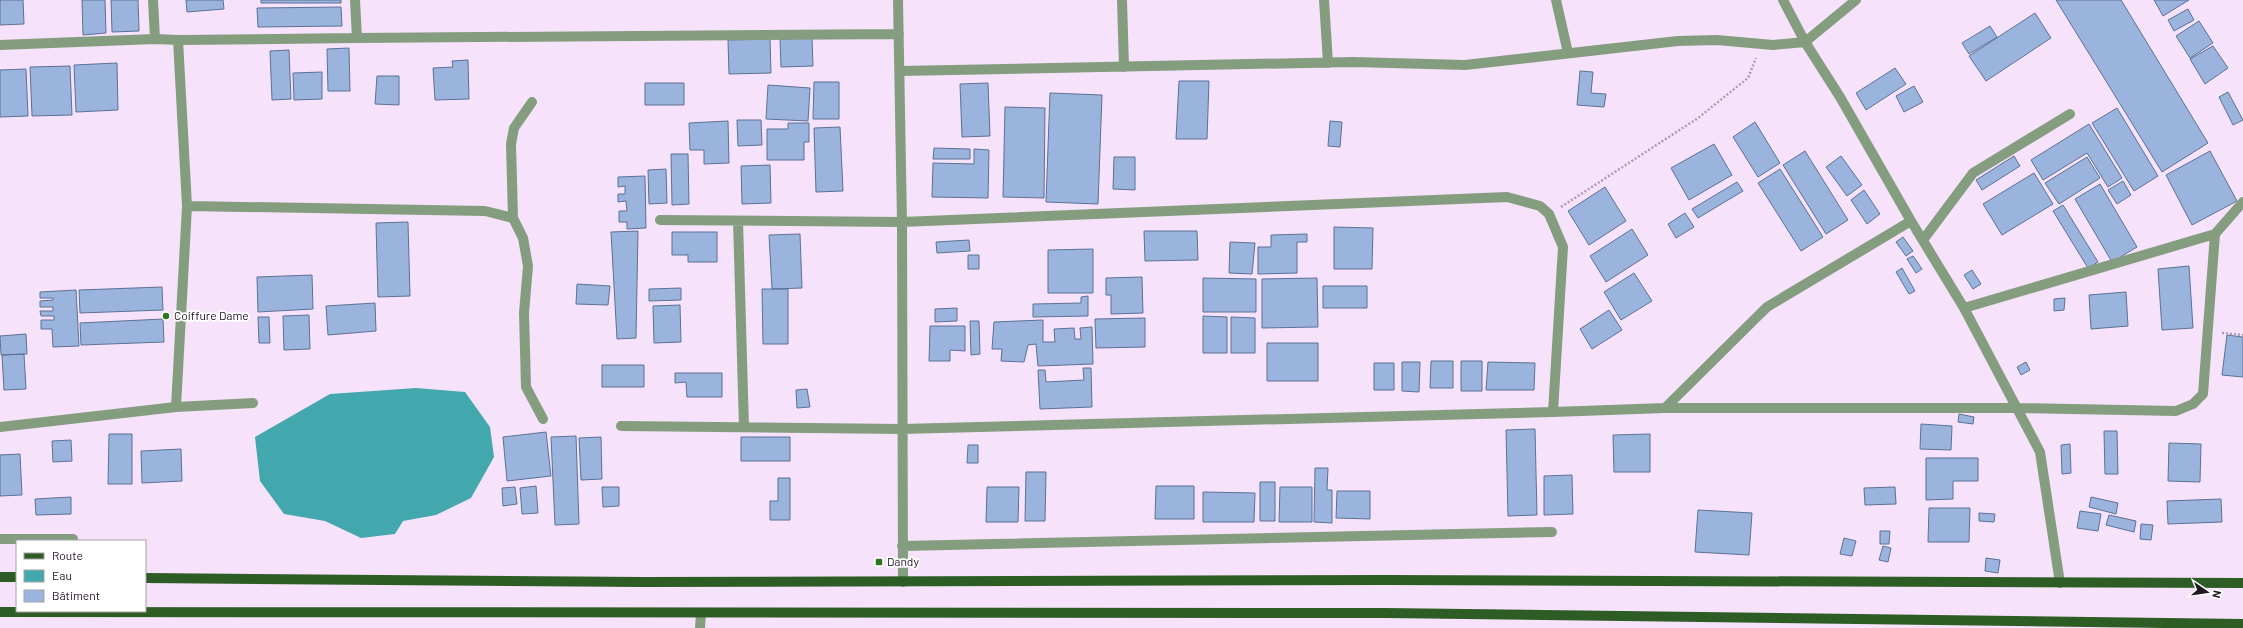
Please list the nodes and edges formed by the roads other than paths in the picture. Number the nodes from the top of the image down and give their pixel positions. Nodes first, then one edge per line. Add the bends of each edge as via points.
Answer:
1 (153, 0) edge
2 (355, 0) edge
3 (898, 0) edge
4 (1122, 0) edge
5 (1324, 0) edge
6 (1556, 0) edge
7 (1783, 0) edge
8 (1856, 0) edge
9 (899, 34) junction
10 (357, 38) junction
11 (155, 39) junction
12 (178, 40) junction
13 (1804, 42) junction
14 (0, 45) edge
15 (1568, 53) junction
16 (1328, 63) junction
17 (1124, 67) junction
18 (900, 71) junction
19 (532, 102) dead end
20 (2070, 114) dead end
21 (2243, 202) edge
22 (187, 206) junction
23 (513, 218) junction
24 (660, 220) dead end
25 (738, 221) junction
26 (1911, 221) junction
27 (902, 222) junction
28 (2215, 234) junction
29 (1923, 240) junction
30 (1964, 308) junction
31 (253, 403) dead end
32 (176, 406) junction
33 (1665, 408) junction
34 (2016, 408) junction
35 (1553, 412) junction
36 (544, 419) dead end
37 (621, 426) dead end
38 (0, 427) edge
39 (744, 427) junction
40 (902, 429) junction
41 (1552, 532) dead end
42 (0, 539) edge
43 (73, 539) dead end
44 (902, 546) junction
45 (0, 577) edge
46 (16, 577) edge
47 (146, 578) edge
48 (902, 582) junction
49 (2060, 583) junction
50 (2243, 583) edge
51 (0, 612) edge
52 (701, 614) junction
53 (2243, 624) edge
54 (2052, 625) edge
55 (700, 628) edge

1 - 11 street
2 - 10 street
3 - 9 street
4 - 17 street
5 - 16 street
6 - 15 street
7 - 13 street
8 - 13 street
9 - 10 street
9 - 18 street
10 - 12 street
11 - 12 street
11 - 14 street
12 - 22 street
13 - 15 street via 1791,45 1717,40 1678,41
13 - 26 street via 1840,97
15 - 16 street via 1465,65
16 - 17 street
17 - 18 street
18 - 27 street
19 - 23 street via 514,128 510,144
20 - 29 street via 1973,173
21 - 28 street
22 - 23 street via 485,211
22 - 32 street
23 - 36 street via 523,238 528,266 524,313 526,387
24 - 25 street
25 - 27 street
25 - 39 street
26 - 29 street
26 - 33 street via 1767,307
27 - 35 street via 1507,197 1540,206 1549,214 1563,247
27 - 40 street
28 - 30 street
28 - 34 street via 2203,394 2193,404 2176,411
29 - 30 street
30 - 34 street
31 - 32 street
32 - 38 street
33 - 34 street
33 - 35 street
34 - 49 street via 2040,452
35 - 40 street
37 - 39 street
39 - 40 street
40 - 44 street
41 - 44 street
42 - 43 street
44 - 48 street
45 - 46 main road
47 - 48 main road
48 - 49 main road via 1387,580
49 - 50 main road
51 - 52 main road
52 - 54 main road via 1393,613
52 - 55 street
53 - 54 main road

